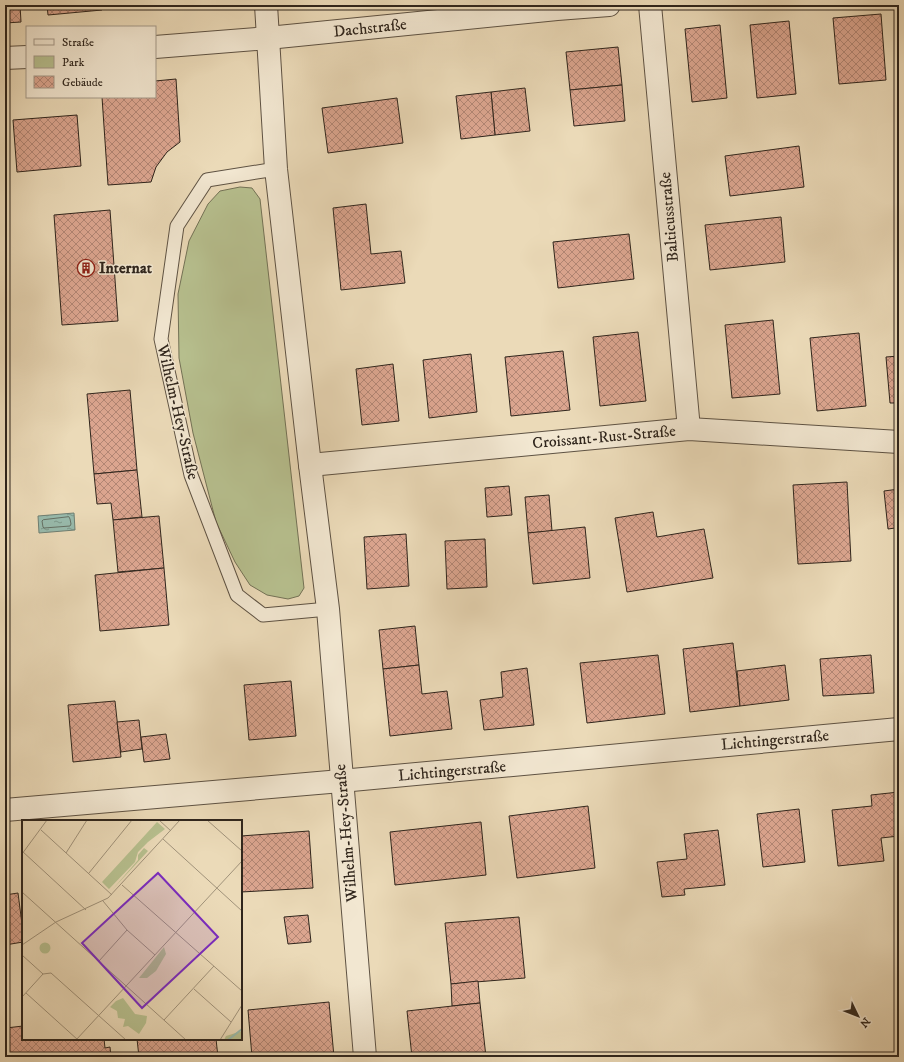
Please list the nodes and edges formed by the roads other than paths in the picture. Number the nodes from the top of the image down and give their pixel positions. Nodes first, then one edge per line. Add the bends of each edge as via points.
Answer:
1 (266, 5) edge
2 (609, 5) edge
3 (650, 5) edge
4 (557, 7) edge
5 (268, 38) junction
6 (156, 47) edge
7 (26, 57) edge
8 (5, 58) edge
9 (276, 169) junction
10 (689, 429) junction
11 (899, 442) edge
12 (310, 465) junction
13 (328, 609) junction
14 (899, 729) edge
15 (341, 781) junction
16 (5, 810) edge
17 (365, 1057) edge

1 - 5 street, Wilhelm-Hey-Straße
2 - 4 street, Dachstraße
3 - 10 street, Balticusstraße
4 - 5 street, Dachstraße
5 - 6 street, Dachstraße
5 - 9 street, Wilhelm-Hey-Straße
7 - 8 street
9 - 12 street, Wilhelm-Hey-Straße
9 - 13 lane, Wilhelm-Hey-Straße via 207,180 177,226 161,339 191,475 237,595 263,615
10 - 11 street, Croissant-Rust-Straße
10 - 12 street, Croissant-Rust-Straße
12 - 13 street, Wilhelm-Hey-Straße
13 - 15 street, Wilhelm-Hey-Straße
14 - 15 street, Lichtingerstraße
15 - 16 street, Lichtingerstraße
15 - 17 street, Wilhelm-Hey-Straße

